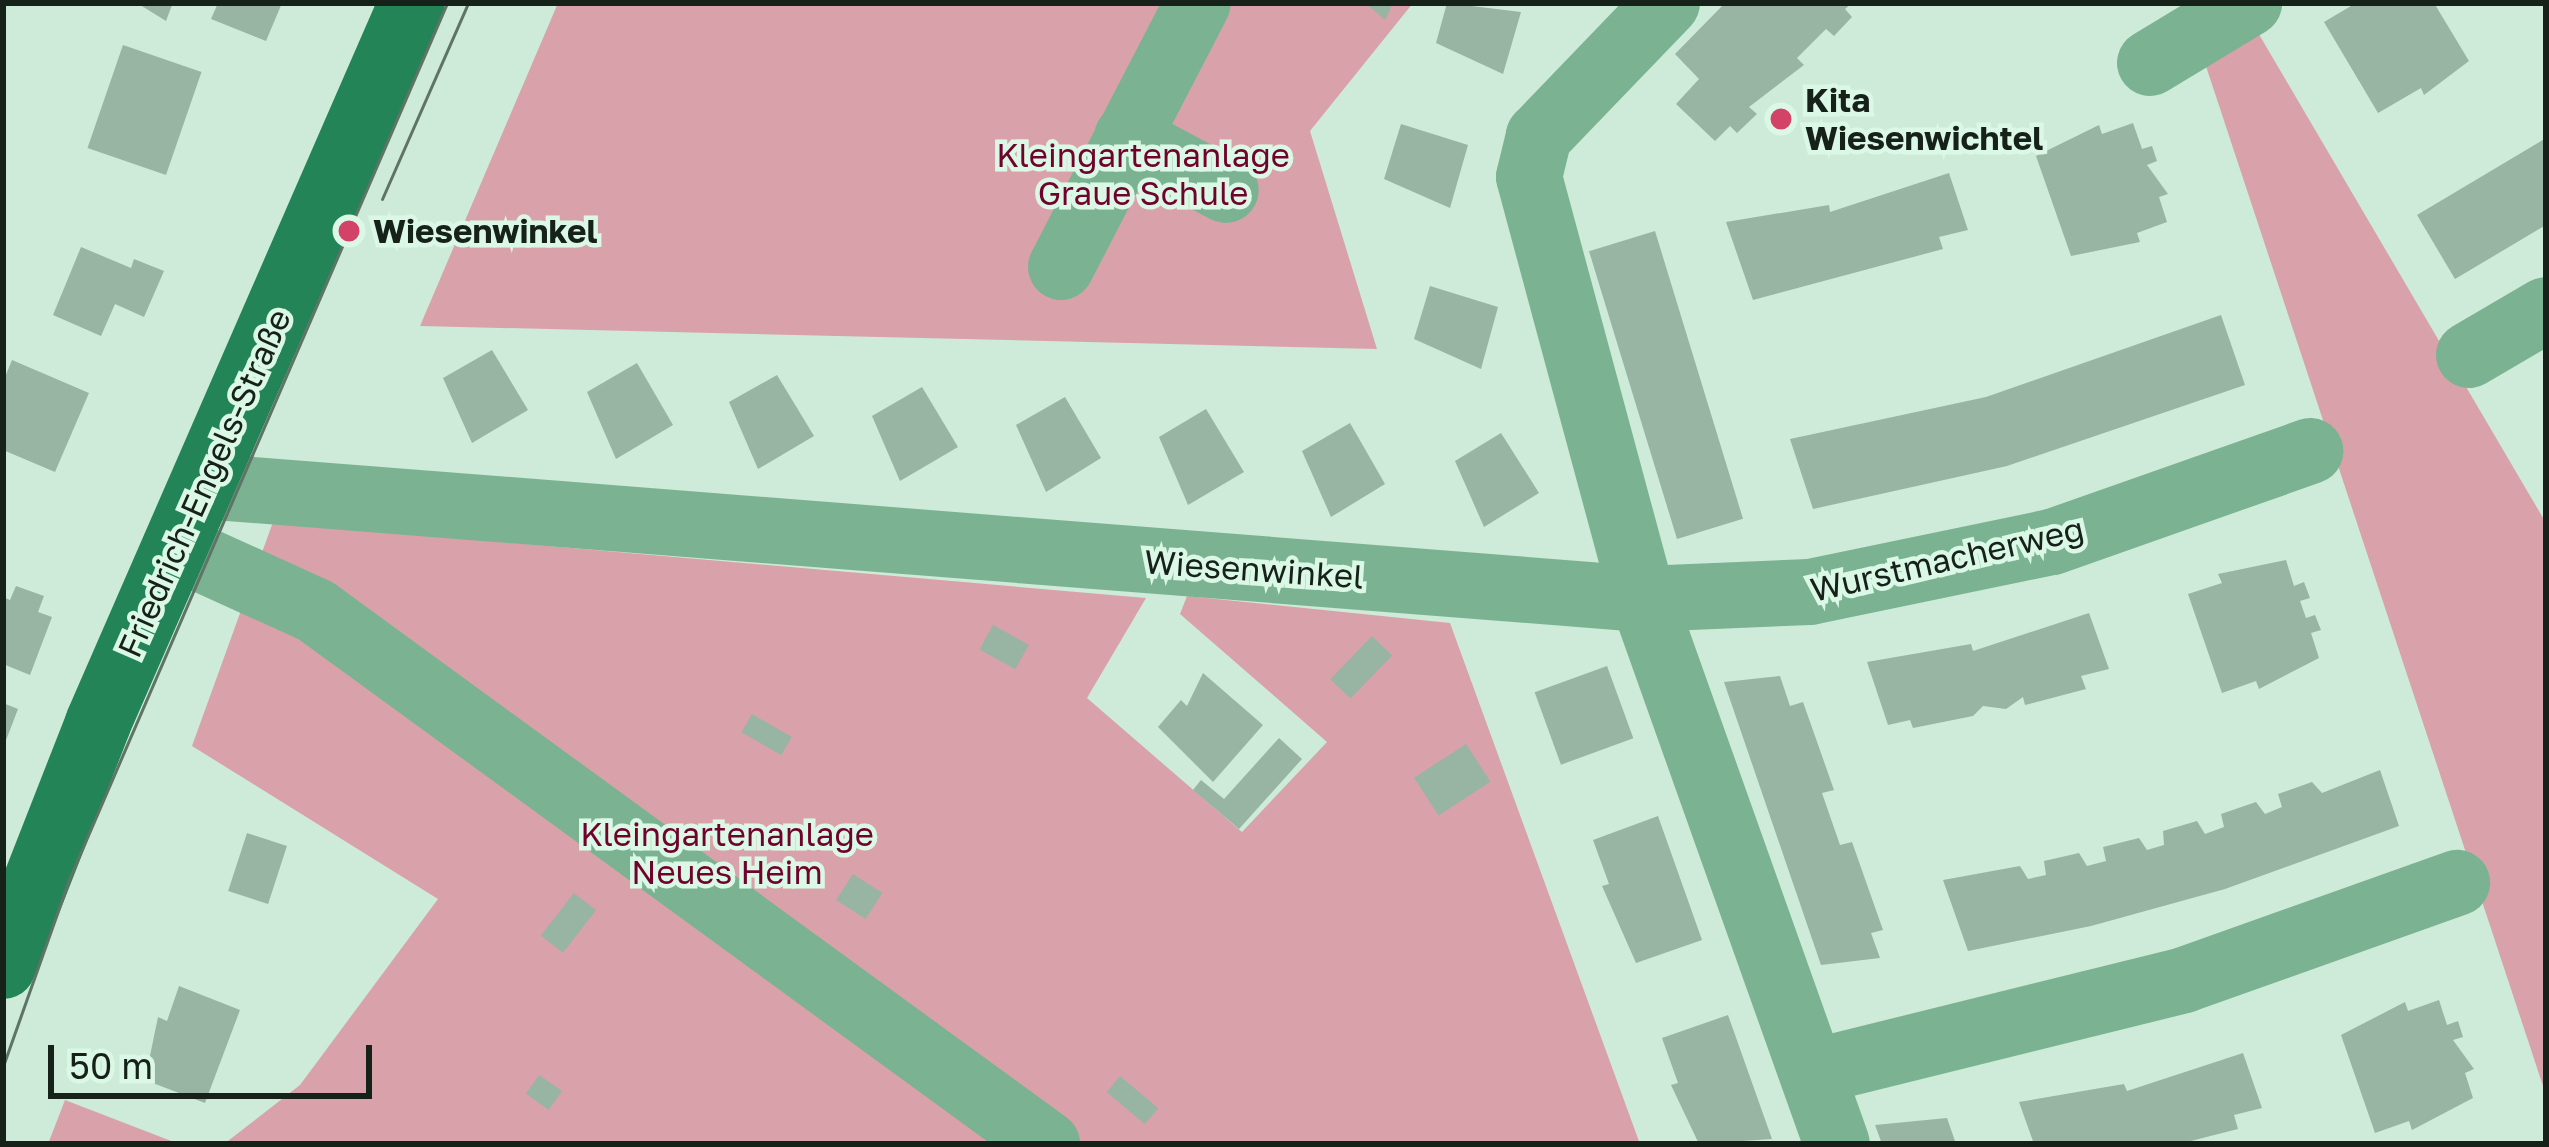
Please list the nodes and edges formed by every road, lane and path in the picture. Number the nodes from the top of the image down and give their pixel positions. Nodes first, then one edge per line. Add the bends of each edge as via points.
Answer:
1 (412, 3) edge
2 (1198, 3) edge
3 (1667, 3) edge
4 (2249, 3) edge
5 (2150, 63) dead end
6 (1127, 137) junction
7 (1226, 190) dead end
8 (1061, 267) dead end
9 (2546, 310) edge
10 (2469, 355) dead end
11 (2310, 451) dead end
12 (203, 486) junction
13 (175, 548) junction
14 (1643, 599) junction
15 (2457, 883) dead end
16 (3, 966) edge
17 (1813, 1072) junction
18 (1047, 1144) edge
19 (1837, 1144) edge

1 - 12 main road, Friedrich-Engels-Straße
2 - 6 street
3 - 14 street via 1539,136 1529,178
4 - 5 street
6 - 7 street
6 - 8 street
9 - 10 street
11 - 14 street, Wurstmacherweg via 2052,542 1810,592
12 - 13 main road, Friedrich-Engels-Straße
12 - 14 street, Wiesenwinkel
13 - 16 main road, Friedrich-Engels-Straße
13 - 18 street via 316,611
14 - 17 street
15 - 17 street via 2184,980
17 - 19 street

